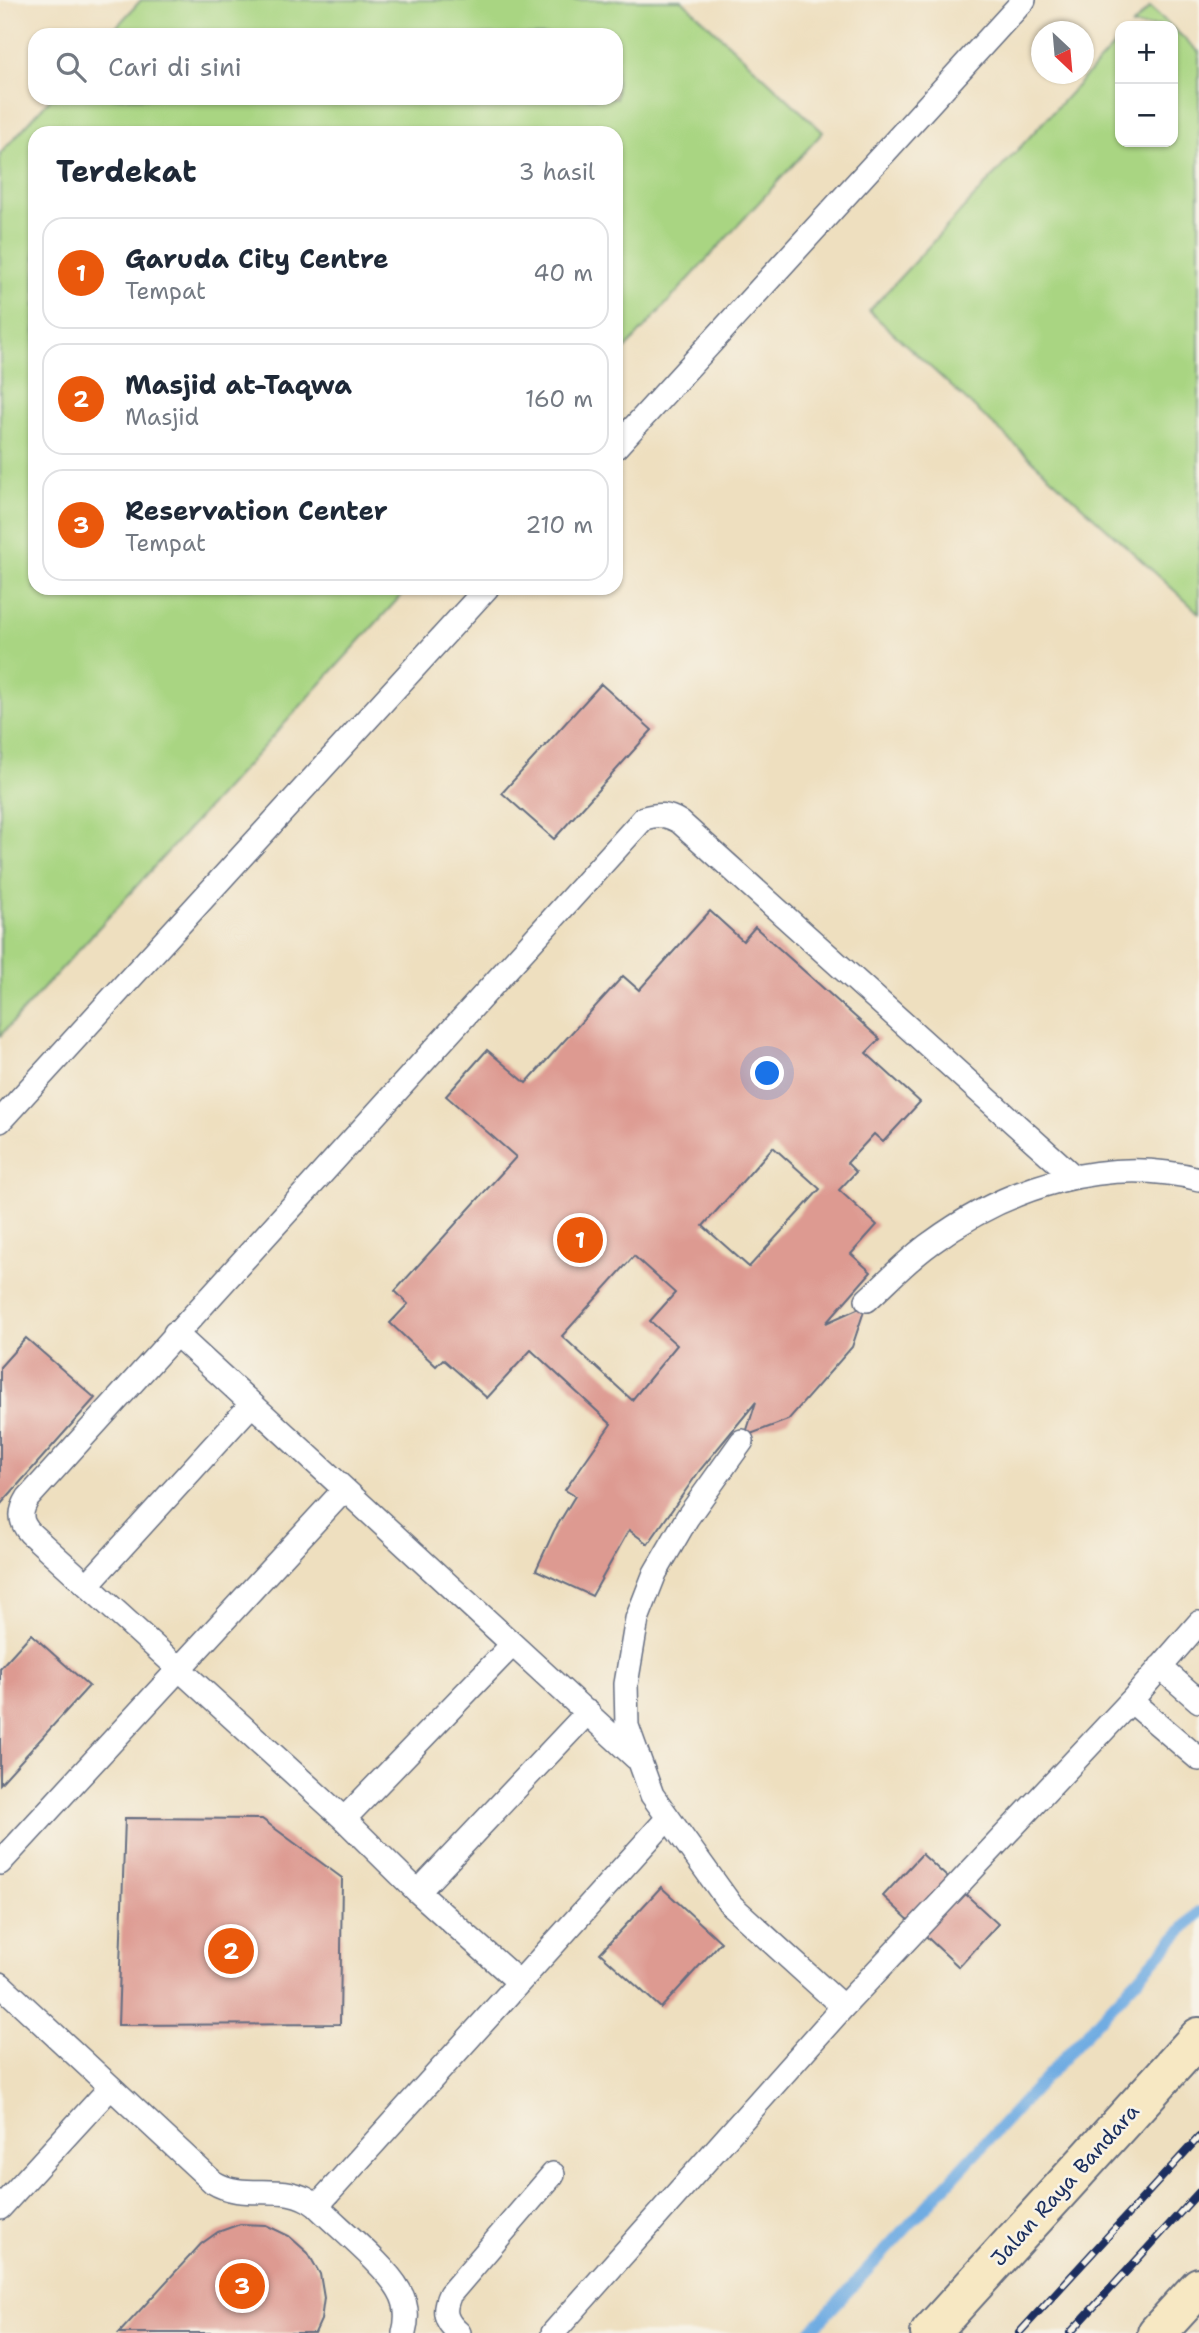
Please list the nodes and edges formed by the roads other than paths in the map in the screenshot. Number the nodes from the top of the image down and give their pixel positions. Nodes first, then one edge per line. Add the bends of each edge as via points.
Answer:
1 (1024, 0) edge
2 (623, 439) edge
3 (481, 595) edge
4 (0, 1121) edge
5 (1073, 1176) junction
6 (1199, 1179) edge
7 (867, 1300) dead end
8 (175, 1333) junction
9 (251, 1404) junction
10 (742, 1440) dead end
11 (344, 1490) junction
12 (89, 1584) junction
13 (1199, 1623) edge
14 (512, 1644) junction
15 (1160, 1667) junction
16 (178, 1669) junction
17 (1131, 1701) junction
18 (1199, 1701) edge
19 (588, 1712) junction
20 (1199, 1759) edge
21 (639, 1760) junction
22 (668, 1818) junction
23 (344, 1819) junction
24 (0, 1863) edge
25 (418, 1892) junction
26 (519, 1982) junction
27 (0, 1984) edge
28 (843, 2007) junction
29 (1199, 2038) edge
30 (110, 2088) junction
31 (553, 2174) dead end
32 (317, 2206) junction
33 (0, 2208) edge
34 (1199, 2287) edge
35 (404, 2333) edge
36 (459, 2333) edge
37 (553, 2333) edge
38 (930, 2333) edge
39 (1157, 2333) edge

1 - 2 lane
3 - 4 lane
5 - 6 lane via 1135,1171
5 - 7 lane via 1026,1190 930,1243
5 - 8 lane via 680,822 657,814 633,828
8 - 9 lane
8 - 12 lane via 23,1506 24,1527
9 - 11 lane
9 - 12 lane
10 - 21 lane via 687,1518 655,1573 637,1619 626,1684 627,1726
11 - 14 lane
11 - 16 lane
12 - 16 lane
13 - 15 lane
14 - 19 lane
14 - 23 lane
15 - 17 lane
15 - 18 lane
16 - 23 lane
16 - 24 lane
17 - 20 lane
17 - 28 lane
19 - 21 lane
19 - 25 lane
21 - 22 lane via 652,1795
22 - 26 lane
22 - 28 lane via 731,1905
23 - 25 lane
25 - 26 lane
26 - 32 lane
27 - 30 lane
28 - 37 lane
29 - 38 street, Jalan Raya Bandara
30 - 32 lane via 225,2189 285,2191
30 - 33 lane
31 - 36 lane via 450,2294 445,2313
32 - 35 lane via 399,2290 406,2307
34 - 39 street

